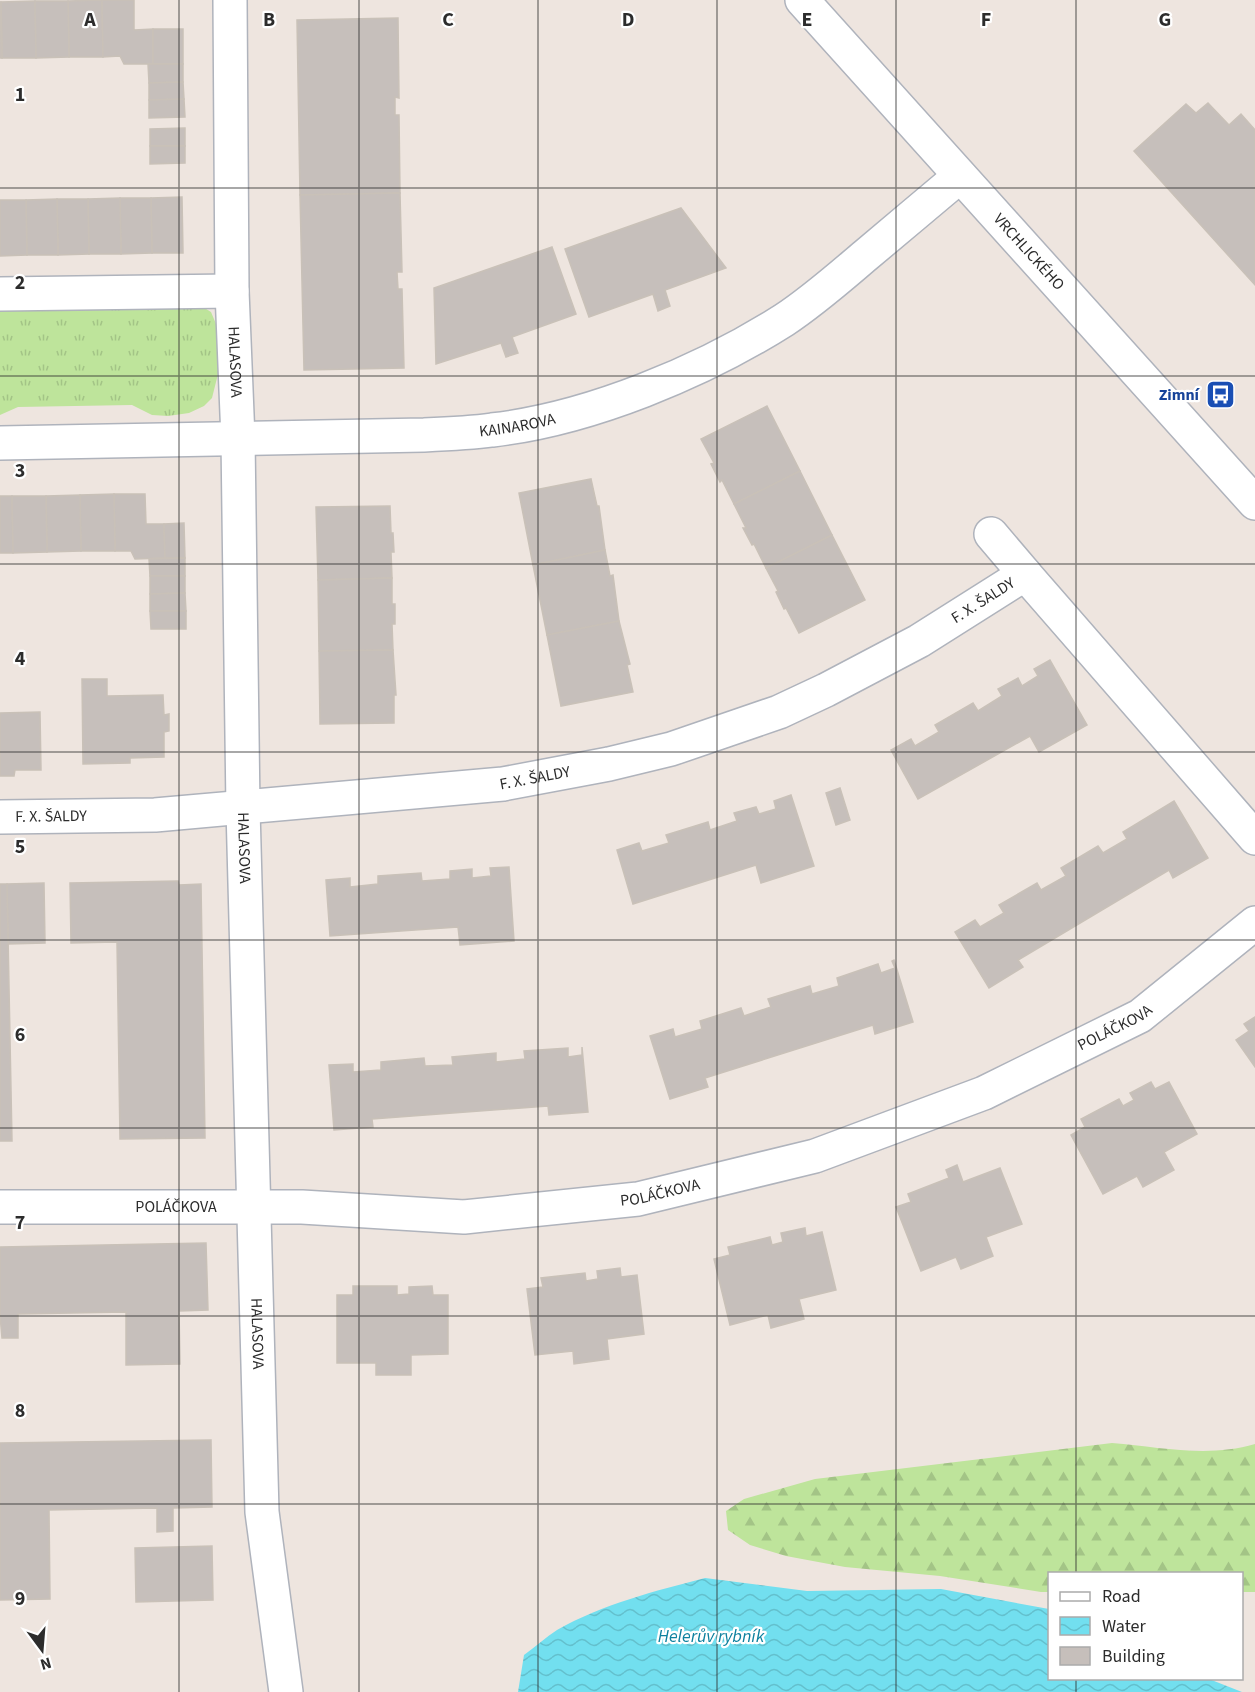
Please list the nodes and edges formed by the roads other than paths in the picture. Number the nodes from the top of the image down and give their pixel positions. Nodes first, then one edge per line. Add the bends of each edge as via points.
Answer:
1 (230, 0) edge
2 (802, 0) edge
3 (960, 176) junction
4 (232, 291) junction
5 (0, 294) edge
6 (238, 439) junction
7 (0, 443) edge
8 (1255, 503) edge
9 (991, 534) dead end
10 (1025, 574) junction
11 (243, 809) junction
12 (0, 817) edge
13 (1255, 838) edge
14 (1255, 923) edge
15 (0, 1207) edge
16 (253, 1208) junction
17 (286, 1692) edge

1 - 4 street, HALASOVA
2 - 3 street, VRCHLICKÉHO
3 - 6 street, KAINAROVA via 784,319 690,370 589,409 494,430
3 - 8 street, VRCHLICKÉHO
4 - 5 street
4 - 6 street, HALASOVA
6 - 7 street, KAINAROVA
6 - 11 street, HALASOVA
9 - 10 street, F. X. ŠALDY
10 - 11 street, F. X. ŠALDY via 919,641 836,684 778,712 671,749 503,784
10 - 13 street, F. X. ŠALDY
11 - 12 street, F. X. ŠALDY via 155,815
11 - 16 street, HALASOVA
14 - 16 street, POLÁČKOVA via 1140,1016 984,1093 815,1156 638,1199 464,1217 302,1207
15 - 16 street, POLÁČKOVA
16 - 17 street, HALASOVA via 262,1512

